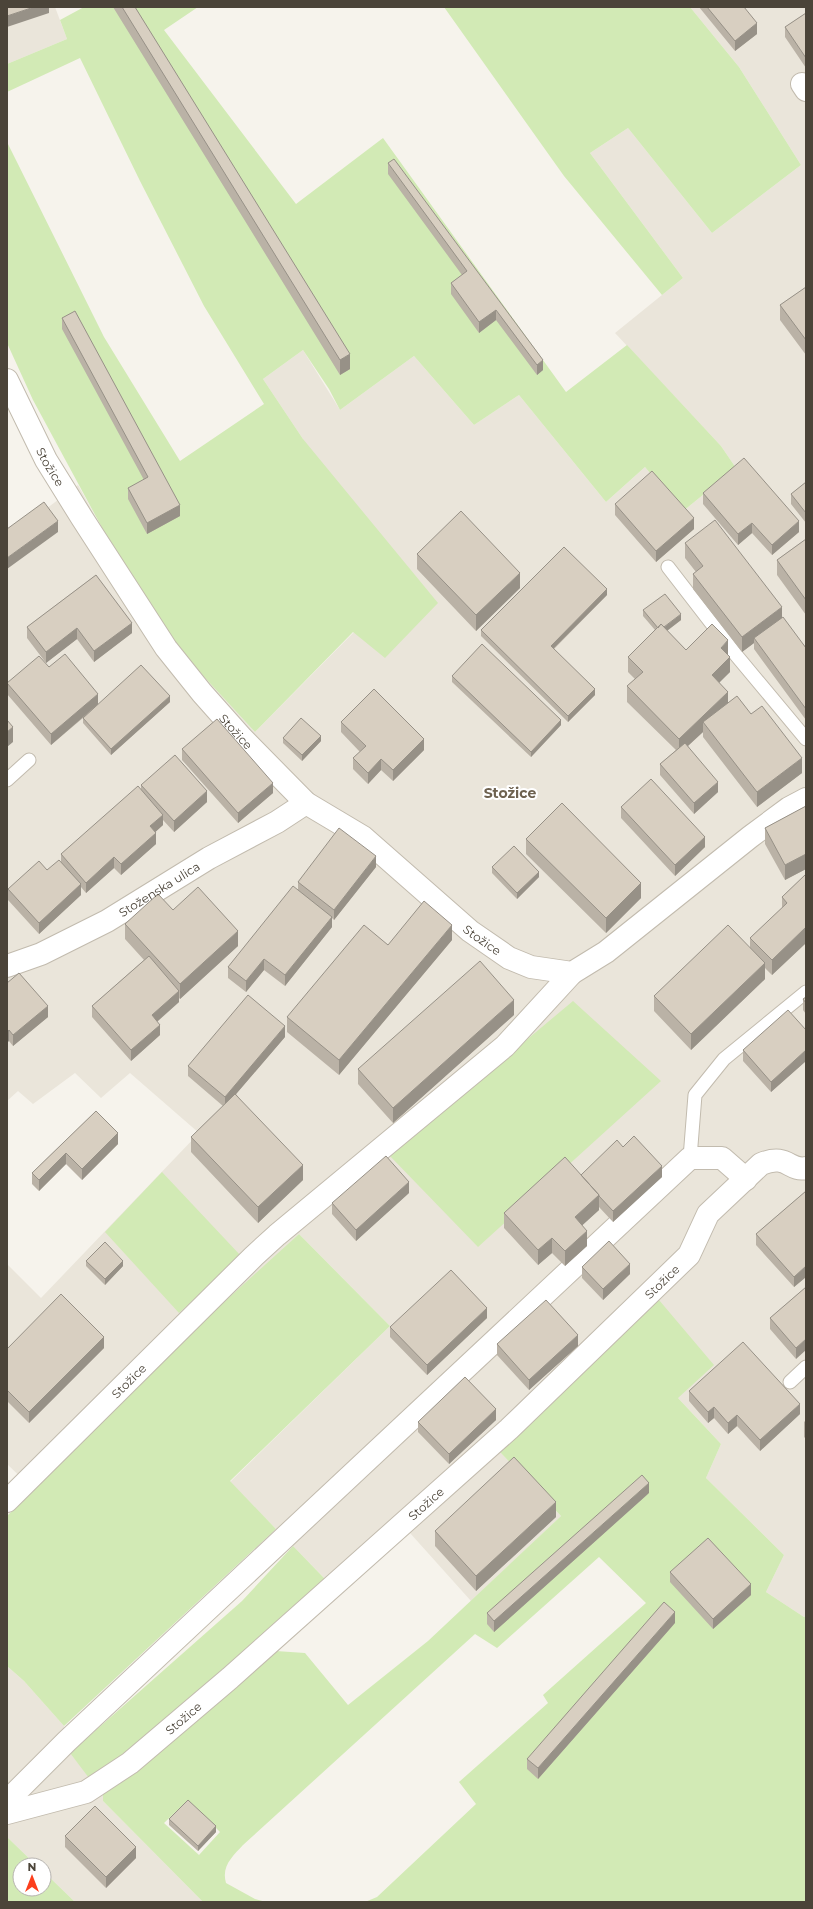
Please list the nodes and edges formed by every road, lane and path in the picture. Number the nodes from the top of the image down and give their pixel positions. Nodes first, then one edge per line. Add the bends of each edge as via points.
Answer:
1 (7, 380) edge
2 (668, 567) dead end
3 (806, 739) edge
4 (28, 760) dead end
5 (7, 780) edge
6 (806, 799) edge
7 (306, 804) junction
8 (7, 966) edge
9 (572, 973) junction
10 (806, 992) edge
11 (690, 1158) junction
12 (806, 1168) edge
13 (746, 1179) junction
14 (806, 1367) edge
15 (790, 1382) dead end
16 (7, 1501) edge
17 (7, 1801) edge
18 (7, 1813) edge

1 - 7 street, Stožice via 46,460 166,648 242,738
2 - 3 lane via 736,655
4 - 5 lane
6 - 9 street, Stožice via 789,808 750,837 606,952
7 - 8 street, Stoženska ulica via 210,858 107,922 41,954
7 - 9 street, Stožice via 363,837 470,931 508,958 531,967
9 - 16 street, Stožice via 505,1046 254,1256
10 - 11 lane via 724,1059 695,1095
11 - 13 street via 722,1158
11 - 17 street via 73,1736
12 - 13 street, Stožice via 800,1169 780,1160 770,1160 761,1164
13 - 18 street, Stožice via 708,1214 690,1255 531,1407 195,1708 130,1763 86,1792
14 - 15 lane

